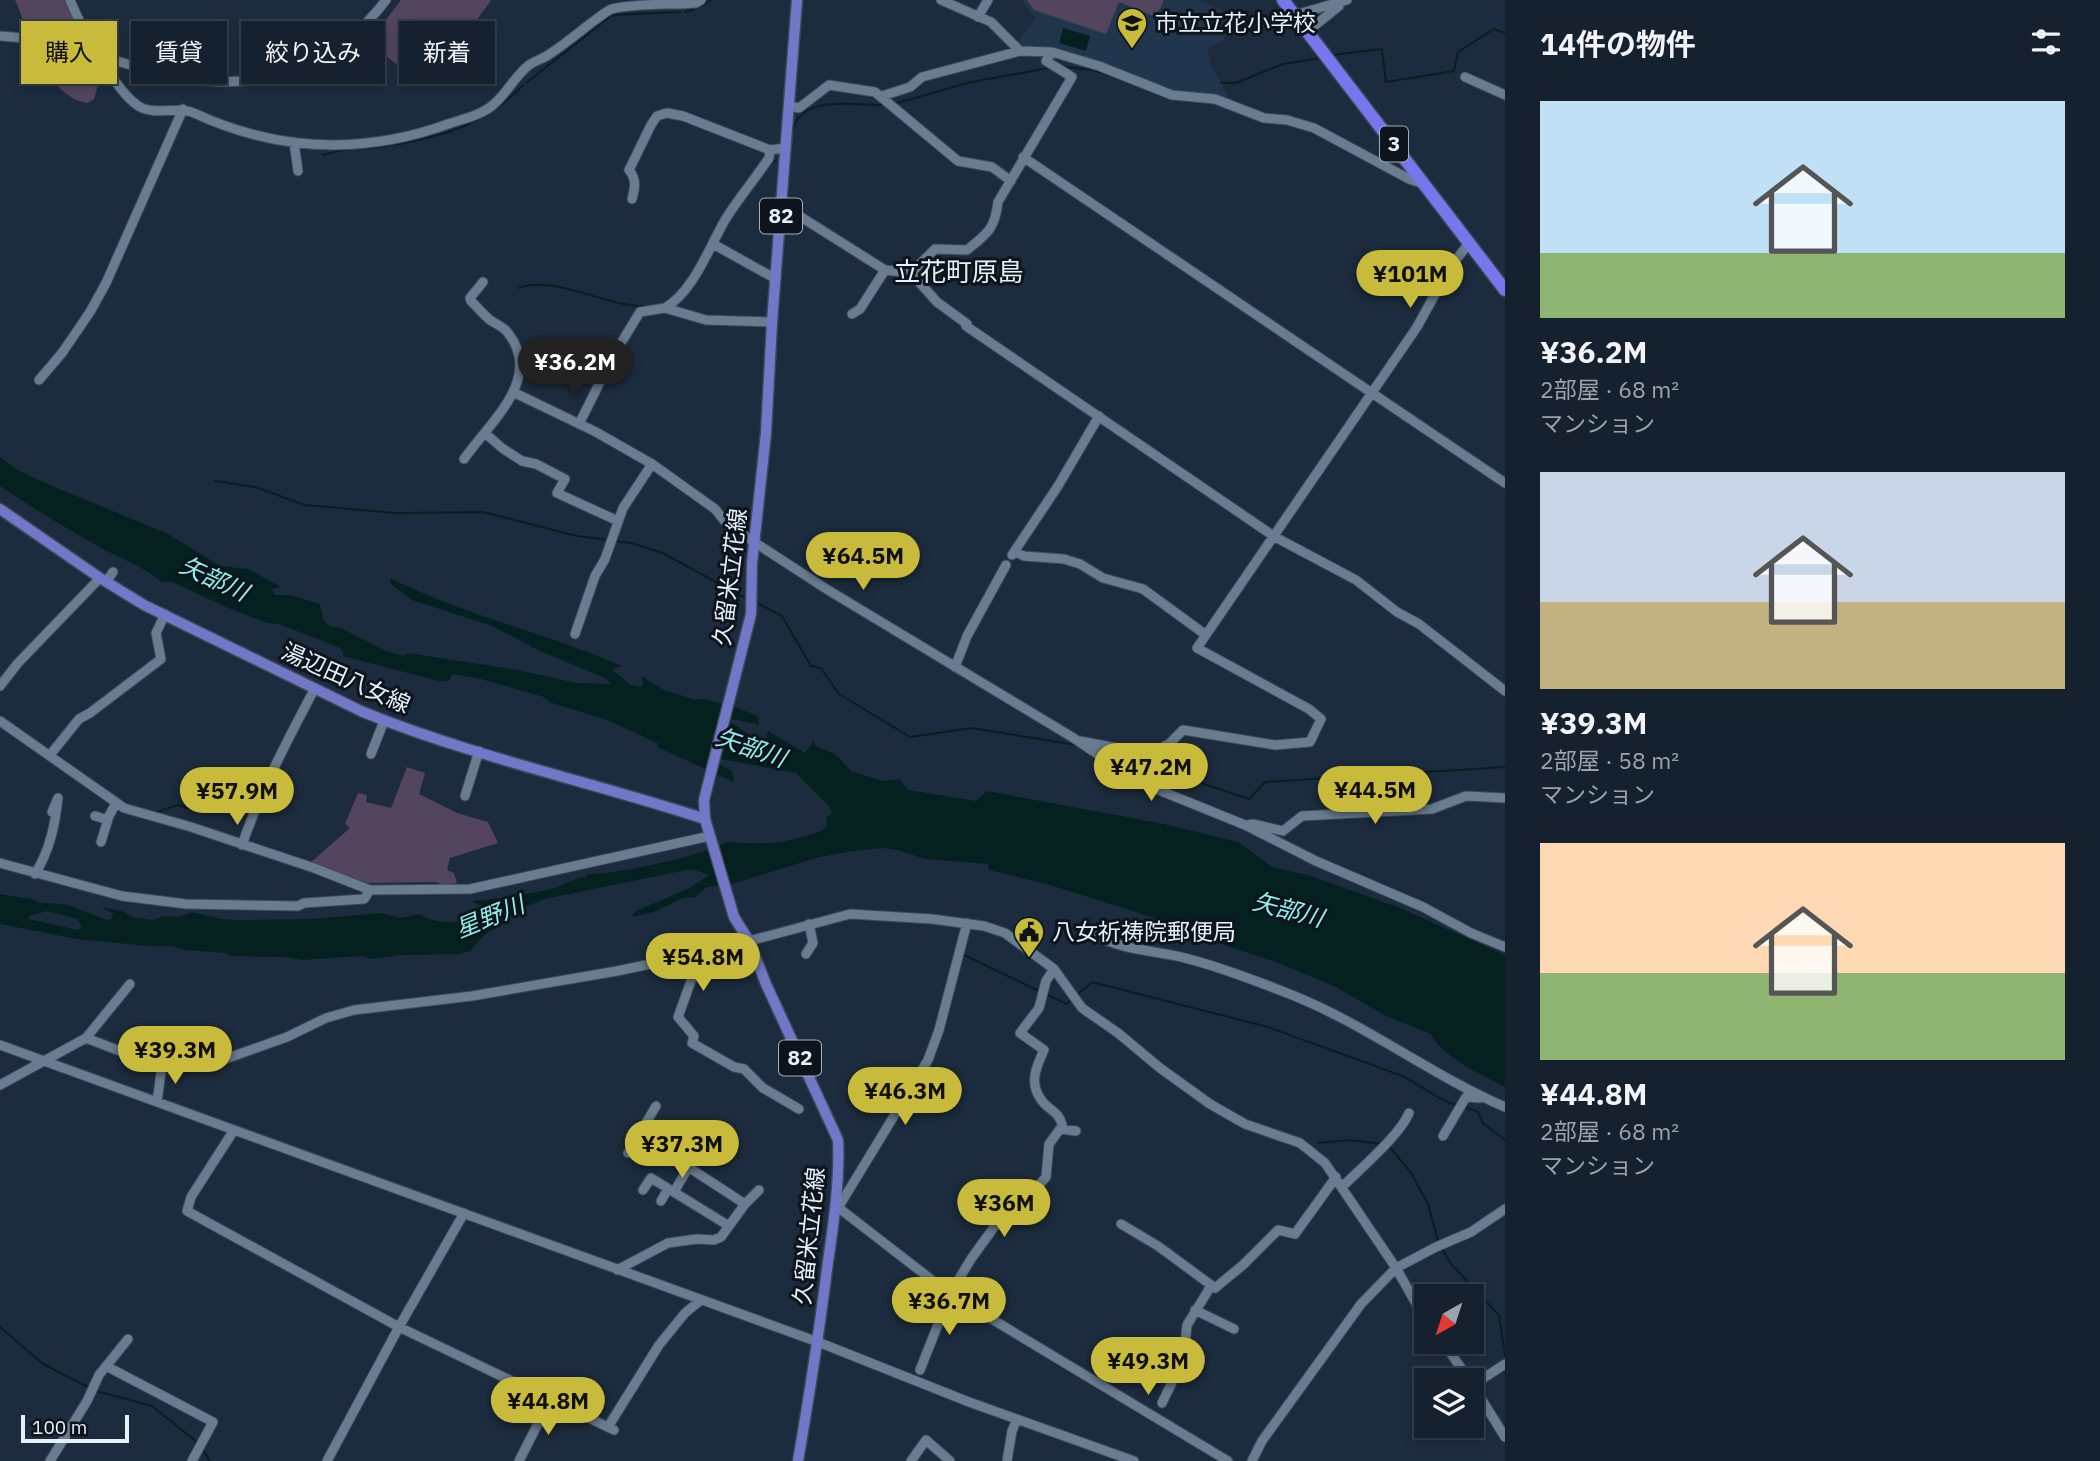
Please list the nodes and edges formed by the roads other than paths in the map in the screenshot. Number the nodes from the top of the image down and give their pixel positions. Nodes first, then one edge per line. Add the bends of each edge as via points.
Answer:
1 (70, 0) edge
2 (386, 0) edge
3 (701, 0) edge
4 (797, 0) edge
5 (941, 0) edge
6 (988, 0) edge
7 (1283, 0) edge
8 (1345, 1) edge
9 (1295, 15) junction
10 (978, 17) junction
11 (81, 21) edge
12 (1308, 31) junction
13 (0, 36) edge
14 (21, 38) edge
15 (1020, 51) junction
16 (1052, 52) junction
17 (117, 60) edge
18 (1465, 77) dead end
19 (117, 82) edge
20 (1505, 95) edge
21 (882, 96) junction
22 (789, 106) junction
23 (179, 112) junction
24 (294, 142) junction
25 (786, 148) junction
26 (770, 150) junction
27 (1023, 157) junction
28 (298, 170) dead end
29 (1011, 181) junction
30 (1425, 184) junction
31 (632, 199) dead end
32 (782, 205) junction
33 (1469, 243) junction
34 (713, 244) junction
35 (884, 270) junction
36 (911, 272) junction
37 (776, 279) junction
38 (482, 282) dead end
39 (1504, 286) edge
40 (665, 308) junction
41 (852, 314) dead end
42 (772, 322) junction
43 (39, 380) dead end
44 (515, 393) junction
45 (1371, 393) junction
46 (1099, 416) junction
47 (579, 424) junction
48 (485, 433) junction
49 (464, 459) dead end
50 (652, 464) junction
51 (1505, 483) edge
52 (0, 509) edge
53 (618, 521) junction
54 (1275, 537) junction
55 (754, 542) junction
56 (1011, 557) junction
57 (106, 577) junction
58 (164, 614) junction
59 (575, 634) dead end
60 (1203, 639) junction
61 (955, 667) junction
62 (0, 686) edge
63 (315, 688) junction
64 (1505, 691) edge
65 (0, 721) edge
66 (384, 721) junction
67 (1077, 742) junction
68 (479, 751) junction
69 (371, 754) dead end
70 (50, 755) junction
71 (466, 796) dead end
72 (1505, 798) edge
73 (116, 803) junction
74 (52, 812) dead end
75 (95, 816) dead end
76 (110, 817) junction
77 (705, 820) junction
78 (1245, 825) junction
79 (711, 838) junction
80 (102, 842) dead end
81 (242, 845) junction
82 (0, 863) edge
83 (36, 874) junction
84 (370, 890) junction
85 (967, 923) junction
86 (809, 925) junction
87 (1094, 934) dead end
88 (749, 941) junction
89 (1505, 947) edge
90 (708, 952) junction
91 (806, 954) dead end
92 (1054, 969) junction
93 (130, 985) dead end
94 (86, 1038) junction
95 (0, 1045) edge
96 (43, 1061) junction
97 (162, 1065) junction
98 (0, 1085) edge
99 (1485, 1098) junction
100 (157, 1102) junction
101 (656, 1106) dead end
102 (1505, 1107) edge
103 (799, 1109) dead end
104 (1409, 1113) dead end
105 (1063, 1129) junction
106 (234, 1130) junction
107 (1076, 1132) dead end
108 (639, 1135) junction
109 (1443, 1136) dead end
110 (628, 1153) dead end
111 (688, 1168) junction
112 (1336, 1177) junction
113 (1342, 1187) junction
114 (643, 1190) dead end
115 (759, 1190) dead end
116 (671, 1191) junction
117 (661, 1201) dead end
118 (745, 1204) junction
119 (836, 1207) junction
120 (1505, 1209) edge
121 (464, 1213) junction
122 (1121, 1224) dead end
123 (729, 1226) junction
124 (1396, 1268) junction
125 (617, 1269) junction
126 (1211, 1286) junction
127 (950, 1294) junction
128 (701, 1300) junction
129 (1414, 1300) edge
130 (1195, 1310) junction
131 (399, 1327) junction
132 (1234, 1329) dead end
133 (128, 1339) dead end
134 (818, 1342) junction
135 (1505, 1364) edge
136 (106, 1366) junction
137 (920, 1370) dead end
138 (1484, 1376) edge
139 (551, 1400) junction
140 (1162, 1403) dead end
141 (1484, 1403) edge
142 (1017, 1419) junction
143 (1504, 1434) edge
144 (50, 1461) edge
145 (192, 1461) edge
146 (327, 1461) edge
147 (519, 1461) edge
148 (798, 1461) edge
149 (911, 1461) edge
150 (950, 1461) edge
151 (1007, 1461) edge
152 (1134, 1461) edge
153 (1228, 1461) edge
154 (1252, 1461) edge

1 - 11 street
2 - 17 street via 344,44 303,66 269,76 223,82 193,79
3 - 24 street via 610,9 530,64 493,106 422,134 387,142
4 - 22 main road, 久留米立花線 / 82
5 - 10 street
6 - 10 street
7 - 9 highway, 3
8 - 9 street
8 - 12 street
9 - 12 highway, 3
10 - 15 street via 996,26
12 - 30 highway, 3
13 - 14 street
15 - 16 street
15 - 21 street via 922,77 910,87
16 - 27 street via 1046,61 1072,77
16 - 30 street via 1172,94 1215,99 1264,118 1314,128
18 - 20 street
19 - 23 street via 127,97 144,109
21 - 22 street via 829,85 799,108
21 - 29 street via 958,162 992,167
22 - 25 main road, 久留米立花線 / 82
23 - 24 street
23 - 43 street via 106,283 62,353
24 - 28 street
25 - 26 street
25 - 32 main road, 久留米立花線 / 82
26 - 31 street via 683,116 657,116 629,170 636,186
26 - 34 street
27 - 29 street
27 - 45 street
29 - 36 street via 986,235 967,250 934,250
30 - 33 highway, 3
32 - 35 street
32 - 37 main road, 久留米立花線 / 82
33 - 39 highway, 3
33 - 45 street
34 - 37 street
34 - 40 street via 685,292
35 - 36 street
35 - 41 street via 860,309
36 - 46 street via 966,326
37 - 42 main road, 久留米立花線 / 82
38 - 44 street via 470,298 506,330 519,354
40 - 42 street via 706,320
40 - 47 street via 640,312
42 - 55 main road, 久留米立花線 / 82 via 761,501
44 - 47 street
44 - 48 street
45 - 51 street
45 - 54 street
46 - 54 street
46 - 56 street
47 - 50 street
48 - 49 street
48 - 53 street via 522,461 565,479 557,493
50 - 53 street
50 - 55 street
52 - 57 main road, 湯辺田八女線
53 - 59 street
54 - 60 street
54 - 64 street via 1356,580
55 - 61 street
55 - 77 main road, 久留米立花線 / 82 via 751,614 708,779
56 - 60 street via 1064,559 1103,578 1143,589
56 - 61 street
57 - 58 main road, 湯辺田八女線
57 - 62 street
58 - 63 main road, 湯辺田八女線
58 - 70 street via 156,634 161,659 79,719
60 - 67 street via 1198,648 1321,719 1310,742 1275,745 1183,730 1169,744 1148,754
61 - 67 street
63 - 66 main road, 湯辺田八女線
63 - 81 street via 252,814
65 - 70 street
66 - 68 main road, 湯辺田八女線
66 - 69 street
67 - 78 street via 1139,782
68 - 71 street
68 - 77 main road, 湯辺田八女線
70 - 73 street
72 - 78 street via 1466,796 1432,809 1303,816 1283,831
73 - 76 street
73 - 81 street
74 - 83 street via 58,798 50,842
75 - 76 street
76 - 80 street
77 - 79 main road, 久留米立花線 / 82
78 - 89 street
79 - 84 street via 470,889
79 - 88 main road, 久留米立花線 / 82 via 734,917
81 - 84 street
82 - 83 street
83 - 84 street via 122,896 186,904 298,906 365,899
85 - 86 street via 850,914
85 - 92 street via 1005,933
85 - 119 street via 928,1060
86 - 88 street
86 - 91 street via 813,943
87 - 99 street via 1110,944 1183,958 1326,1009
88 - 90 street
88 - 119 main road, 久留米立花線 / 82 via 838,1140
90 - 97 street via 538,985 354,1010 232,1059 192,1066
90 - 103 street via 678,1017 694,1036 692,1042 744,1069 763,1088
92 - 105 street via 1039,1008 1020,1033 1044,1050 1034,1076 1040,1098 1060,1115
92 - 112 street via 1082,1008 1160,1068 1245,1124 1300,1143
93 - 94 street
94 - 96 street
94 - 97 street
95 - 96 street
96 - 98 street
96 - 100 street
97 - 100 street
99 - 102 street
99 - 109 street via 1466,1097
100 - 106 street
101 - 108 street
104 - 113 street
105 - 107 street
105 - 127 street via 1049,1144 1046,1177 1020,1207 1002,1216
106 - 121 street
106 - 131 street via 191,1197 187,1211
108 - 110 street
108 - 111 street
111 - 116 street
111 - 118 street
112 - 113 street
112 - 126 street via 1295,1234 1278,1230 1242,1265
113 - 124 street
114 - 116 street via 651,1178
115 - 118 street
116 - 117 street
116 - 123 street
118 - 123 street
119 - 127 street
119 - 134 main road, 久留米立花線 / 82
120 - 124 street via 1471,1232
121 - 125 street
121 - 131 street
122 - 126 street
123 - 125 street via 721,1237 668,1243
124 - 129 street
124 - 154 street via 1361,1304
125 - 128 street
126 - 130 street
127 - 137 street
127 - 153 street
128 - 134 street
128 - 139 street via 659,1345 611,1429
130 - 132 street
130 - 140 street via 1187,1325 1177,1374
131 - 139 street
131 - 146 street
133 - 136 street
134 - 142 street
134 - 148 main road, 久留米立花線 / 82
135 - 138 street
136 - 144 street
136 - 145 street via 213,1422
139 - 147 street
141 - 143 street
142 - 151 street
142 - 152 street
149 - 150 street via 926,1440

